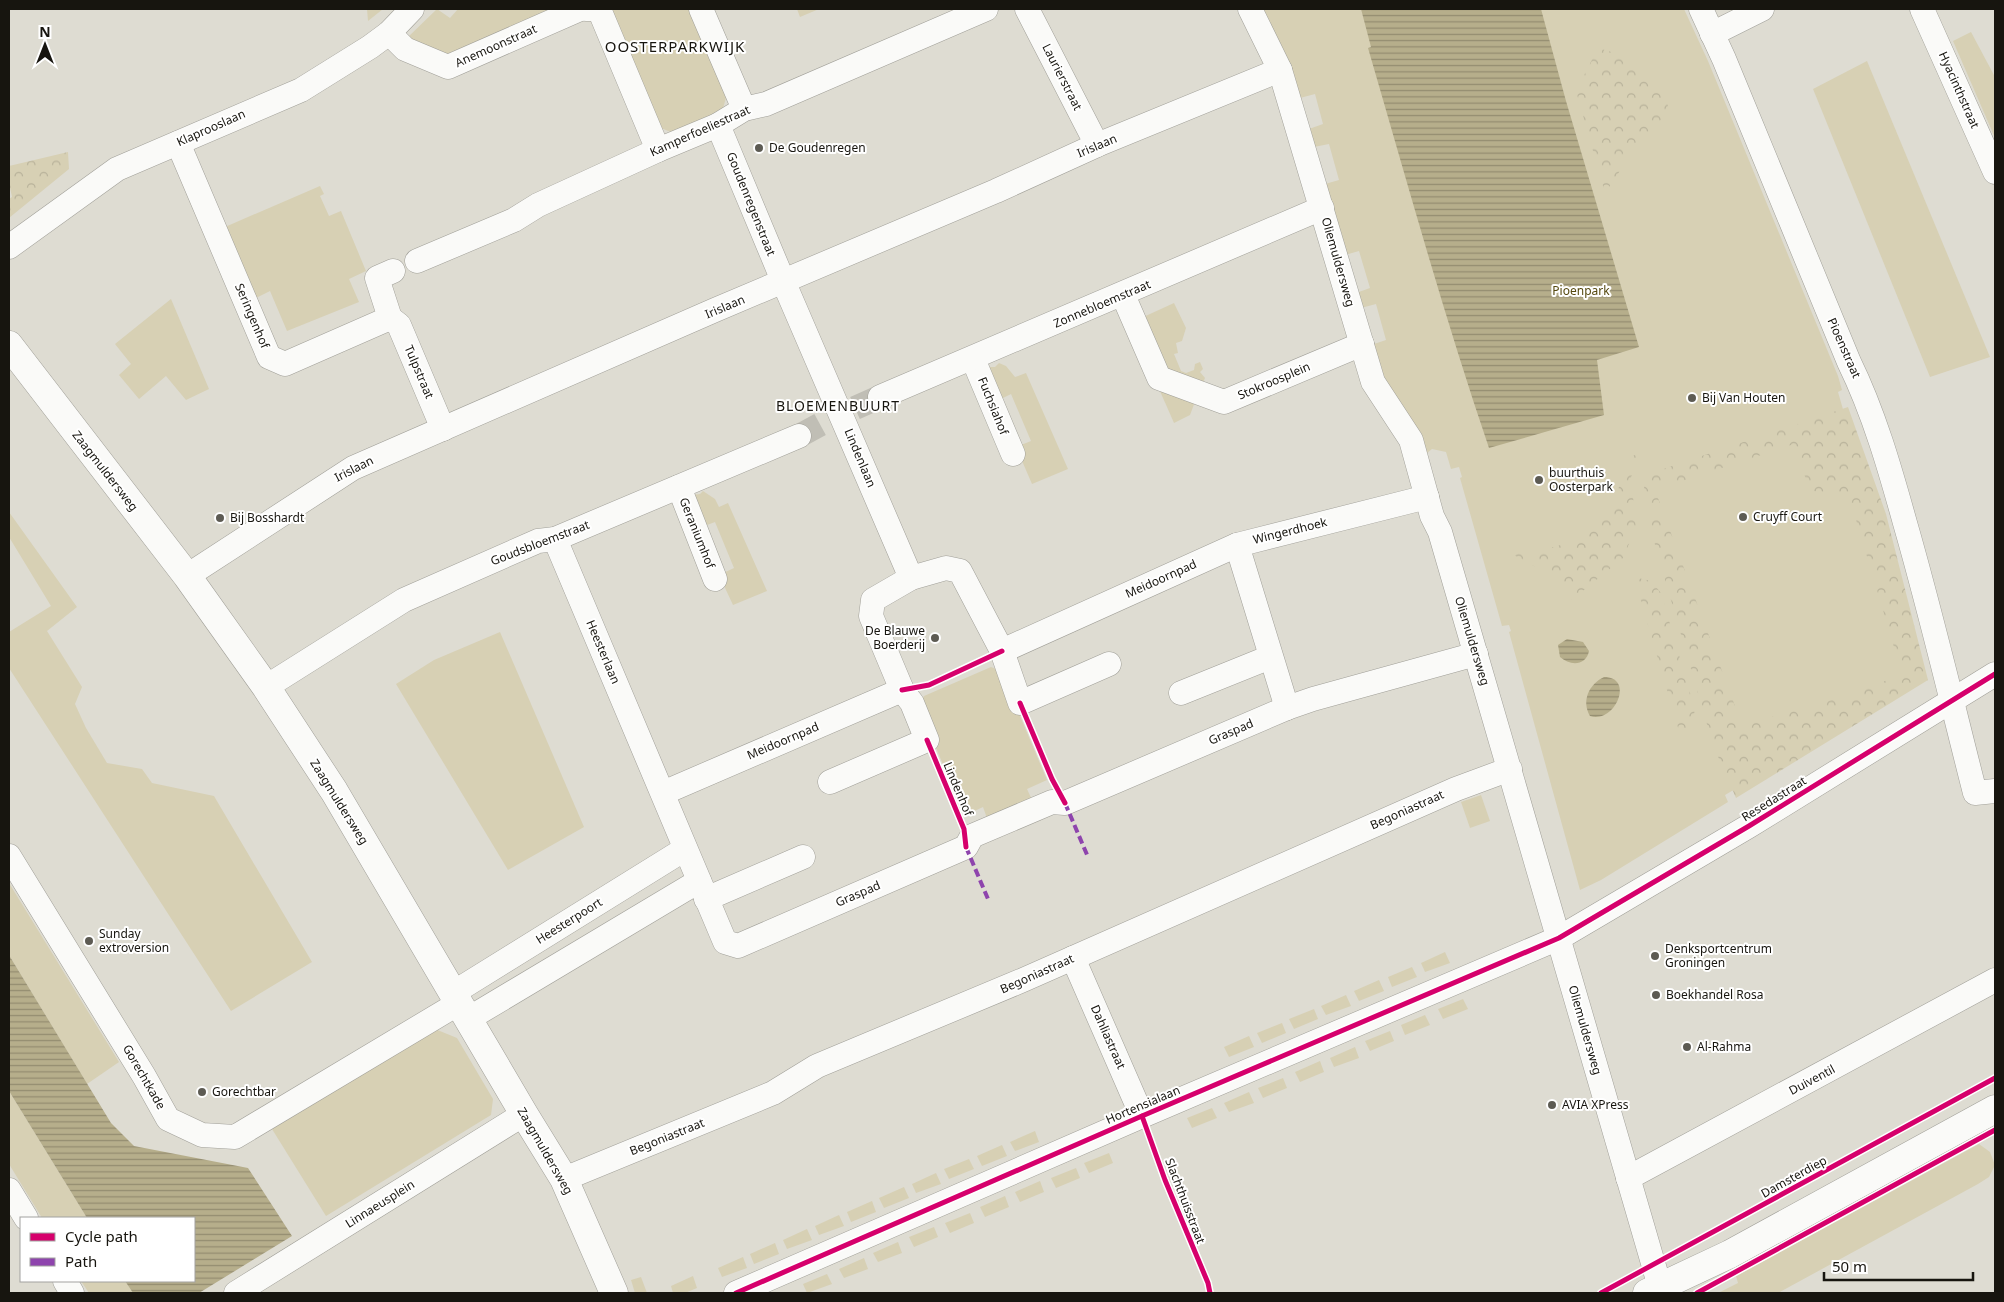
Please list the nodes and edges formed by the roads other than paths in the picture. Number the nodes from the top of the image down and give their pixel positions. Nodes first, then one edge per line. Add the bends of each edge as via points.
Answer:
1 (412, 9) edge
2 (580, 9) edge
3 (586, 9) edge
4 (701, 9) edge
5 (986, 9) edge
6 (1027, 9) edge
7 (1250, 9) edge
8 (1701, 9) edge
9 (1762, 9) edge
10 (1922, 9) edge
11 (389, 33) junction
12 (1712, 34) junction
13 (1280, 70) junction
14 (744, 109) junction
15 (718, 125) junction
16 (178, 143) junction
17 (1097, 145) junction
18 (658, 150) junction
19 (1995, 172) edge
20 (1322, 208) junction
21 (9, 247) edge
22 (417, 261) dead end
23 (385, 275) dead end
24 (784, 283) junction
25 (1123, 295) junction
26 (390, 318) junction
27 (1362, 344) junction
28 (9, 345) edge
29 (973, 359) junction
30 (880, 398) tunnel mouth
31 (443, 429) junction
32 (799, 436) tunnel mouth
33 (1012, 454) dead end
34 (679, 487) junction
35 (1427, 497) junction
36 (555, 539) junction
37 (1237, 544) junction
38 (187, 576) junction
39 (911, 578) junction
40 (715, 579) dead end
41 (1002, 651) junction
42 (1476, 654) junction
43 (1270, 657) junction
44 (1109, 664) dead end
45 (1995, 674) edge
46 (266, 687) junction
47 (902, 690) junction
48 (1182, 692) dead end
49 (1952, 700) junction
50 (1287, 708) junction
51 (1510, 769) junction
52 (830, 782) dead end
53 (1995, 791) edge
54 (663, 793) junction
55 (686, 849) junction
56 (9, 856) edge
57 (803, 857) dead end
58 (702, 890) junction
59 (1559, 938) junction
60 (1073, 958) junction
61 (1995, 980) edge
62 (460, 1005) junction
63 (1995, 1109) edge
64 (524, 1114) junction
65 (1142, 1116) junction
66 (1628, 1178) junction
67 (564, 1179) junction
68 (9, 1190) edge
69 (25, 1217) edge
70 (65, 1282) edge
71 (1656, 1291) edge
72 (72, 1293) edge
73 (236, 1293) edge
74 (614, 1293) edge
75 (736, 1293) edge

1 - 11 street, Klaprooslaan
2 - 11 street, Anemoonstraat via 448,67 405,49
3 - 18 street via 599,10
4 - 14 street
5 - 14 street, Kamperfoeliestraat via 766,104
6 - 17 street, Laurierstraat
7 - 13 street, Oliemuldersweg
8 - 12 street, Pioenstraat
9 - 12 street
10 - 19 street, Hyacinthstraat
11 - 16 street, Klaprooslaan via 301,90
12 - 49 street, Pioenstraat via 1862,390 1894,486
13 - 17 street, Irislaan
13 - 20 street, Oliemuldersweg
14 - 15 street, Kamperfoeliestraat
15 - 18 street, Kamperfoeliestraat
15 - 24 street, Goudenregenstraat
16 - 21 street, Klaprooslaan via 117,170
16 - 26 street, Seringenhof via 269,357 284,364
17 - 24 street, Irislaan
18 - 22 street, Kamperfoeliestraat via 538,205 514,220
20 - 25 street, Zonnebloemstraat
20 - 27 street, Oliemuldersweg
23 - 26 street
24 - 31 street, Irislaan
24 - 39 street, Lindenlaan
25 - 27 street, Stokroosplein via 1158,378 1224,402
25 - 29 street, Zonnebloemstraat
26 - 31 street, Tulpstraat via 399,325
27 - 35 street, Oliemuldersweg via 1373,382 1411,440
28 - 38 street, Zaagmuldersweg
29 - 30 street, Zonnebloemstraat
29 - 33 street, Fuchsiahof
31 - 38 street, Irislaan via 353,468
32 - 34 street, Goudsbloemstraat
34 - 36 street, Goudsbloemstraat
34 - 40 street, Geraniumhof
35 - 37 street, Wingerdhoek
35 - 42 street, Oliemuldersweg
36 - 46 street, Goudsbloemstraat via 538,541 404,600
36 - 54 street, Heesterlaan
37 - 41 street, Meidoornpad
37 - 43 street, Wingerdhoek
38 - 46 street, Zaagmuldersweg
39 - 41 street via 946,568 960,571
39 - 47 street via 873,600 871,616
41 - 44 street via 1020,703
42 - 50 street
42 - 51 street, Oliemuldersweg
43 - 48 street
43 - 50 street, Wingerdhoek
45 - 49 street, Resedastraat
46 - 62 street, Zaagmuldersweg via 334,792
47 - 52 street via 912,703 927,740
47 - 54 street, Meidoornpad
49 - 53 street, Pioenstraat via 1975,793
49 - 59 street, Resedastraat via 1749,826
50 - 58 street, Graspad via 1064,803 1052,802 972,836 966,847 738,946 725,942
51 - 59 street, Oliemuldersweg
51 - 60 street, Begoniastraat via 1456,789
54 - 55 street
55 - 58 street
55 - 62 street, Heesterpoort
56 - 62 street, Gorechtkade via 168,1119 202,1135 235,1137
57 - 58 street
58 - 62 street
59 - 65 street, Hortensialaan
59 - 66 street, Oliemuldersweg
60 - 65 street, Dahliastraat
60 - 67 street, Begoniastraat via 817,1066 773,1094
61 - 66 street, Duiventil
62 - 64 street, Zaagmuldersweg
63 - 71 street
64 - 67 street, Zaagmuldersweg
64 - 73 street, Linnaeusplein
65 - 75 street, Hortensialaan
66 - 71 street, Oliemuldersweg
67 - 74 street, Zaagmuldersweg
68 - 69 street
70 - 72 street

